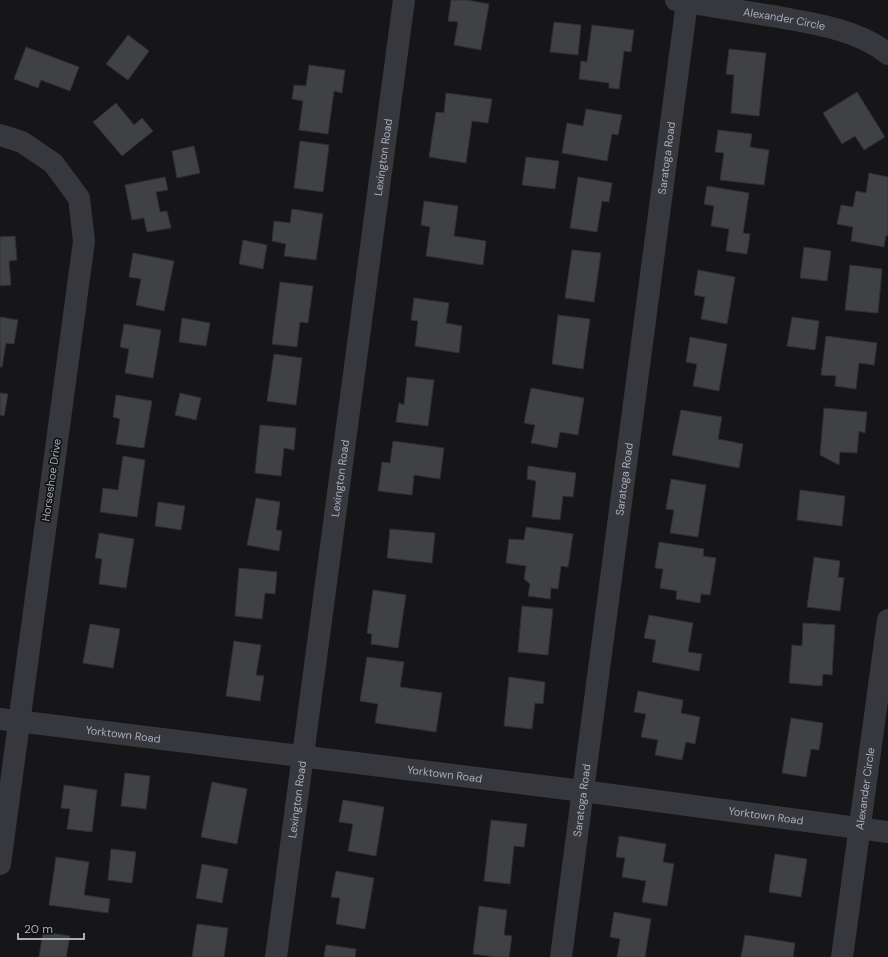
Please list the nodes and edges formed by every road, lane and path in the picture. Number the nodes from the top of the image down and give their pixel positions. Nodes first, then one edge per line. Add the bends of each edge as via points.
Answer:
1 (404, 0) edge
2 (681, 1) edge
3 (888, 54) edge
4 (0, 135) edge
5 (888, 620) edge
6 (9, 720) edge
7 (304, 756) junction
8 (583, 791) junction
9 (859, 828) junction
10 (888, 832) edge
11 (0, 864) edge
12 (276, 957) edge
13 (561, 957) edge
14 (842, 957) edge

1 - 7 street, Lexington Road
2 - 3 street, Alexander Circle via 819,24 849,33 882,48
2 - 8 street, Saratoga Road
4 - 6 street, Horseshoe Drive via 22,142 53,163 80,198 84,241
5 - 9 street, Alexander Circle
6 - 7 street, Yorktown Road
6 - 11 street, Horseshoe Drive
7 - 8 street, Yorktown Road
7 - 12 street, Lexington Road
8 - 9 street, Yorktown Road
8 - 13 street, Saratoga Road
9 - 10 street, Yorktown Road
9 - 14 street, Alexander Circle

